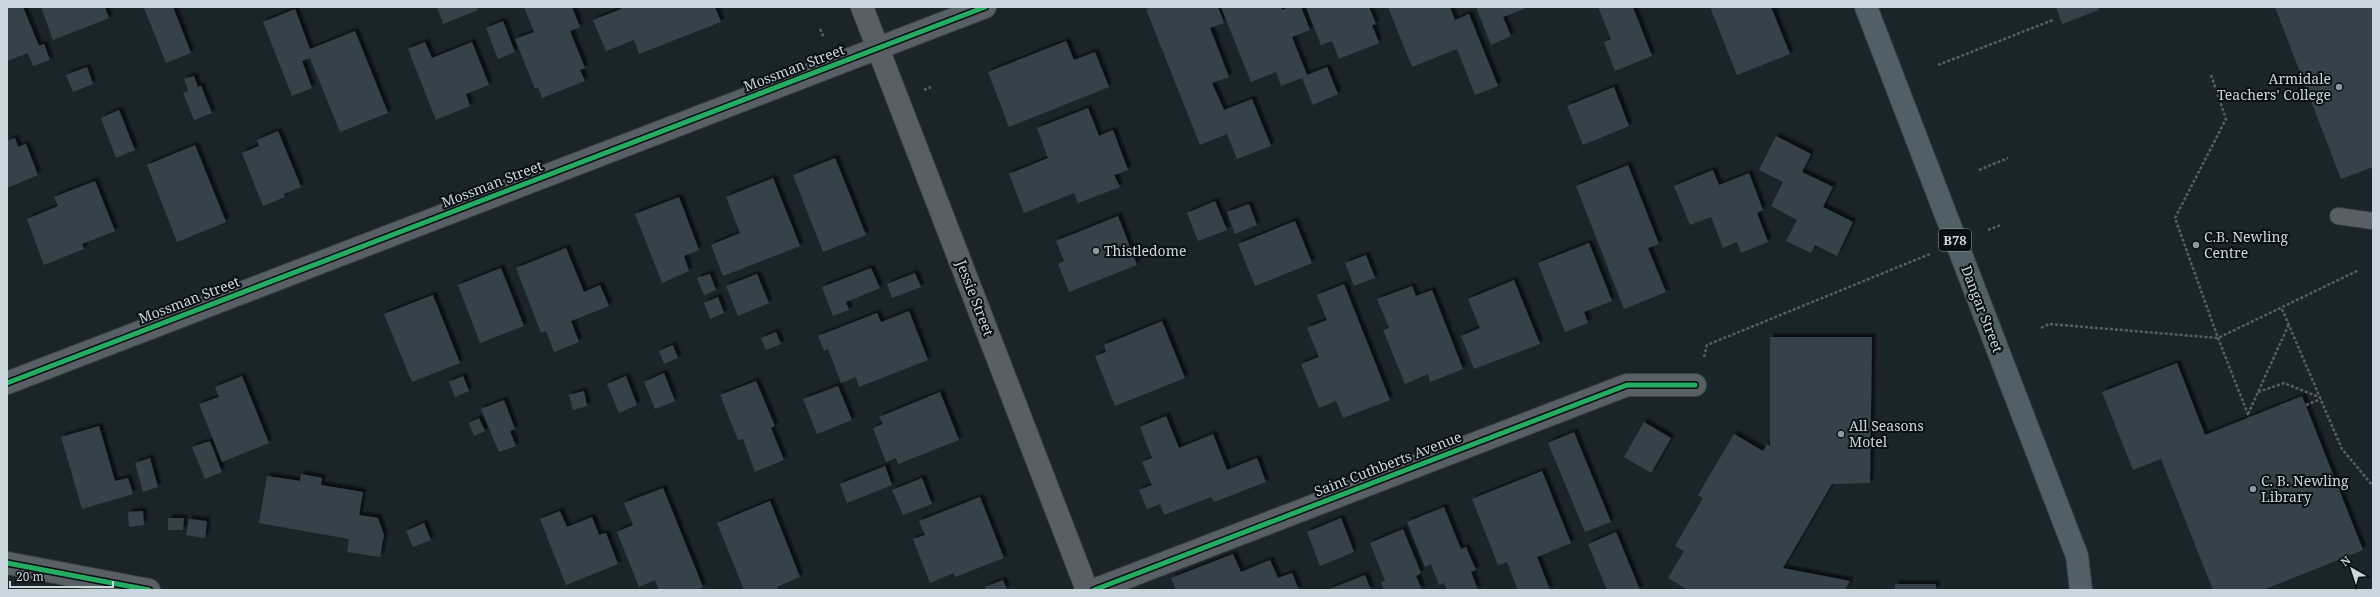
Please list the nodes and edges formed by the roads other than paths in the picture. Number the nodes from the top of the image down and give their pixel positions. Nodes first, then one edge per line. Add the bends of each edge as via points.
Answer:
1 (862, 7) edge
2 (985, 7) edge
3 (1866, 7) edge
4 (878, 49) junction
5 (2338, 216) dead end
6 (2373, 221) edge
7 (7, 383) edge
8 (1695, 385) dead end
9 (7, 563) edge
10 (149, 590) edge
11 (1087, 590) edge
12 (1094, 590) edge
13 (2081, 590) edge

1 - 4 street, Jessie Street
2 - 4 street, Mossman Street
3 - 13 main road, Dangar Street / B78 via 2077,556
4 - 7 street, Mossman Street
4 - 11 street, Jessie Street
5 - 6 lane
8 - 12 street, Saint Cuthberts Avenue via 1627,385
9 - 10 street

